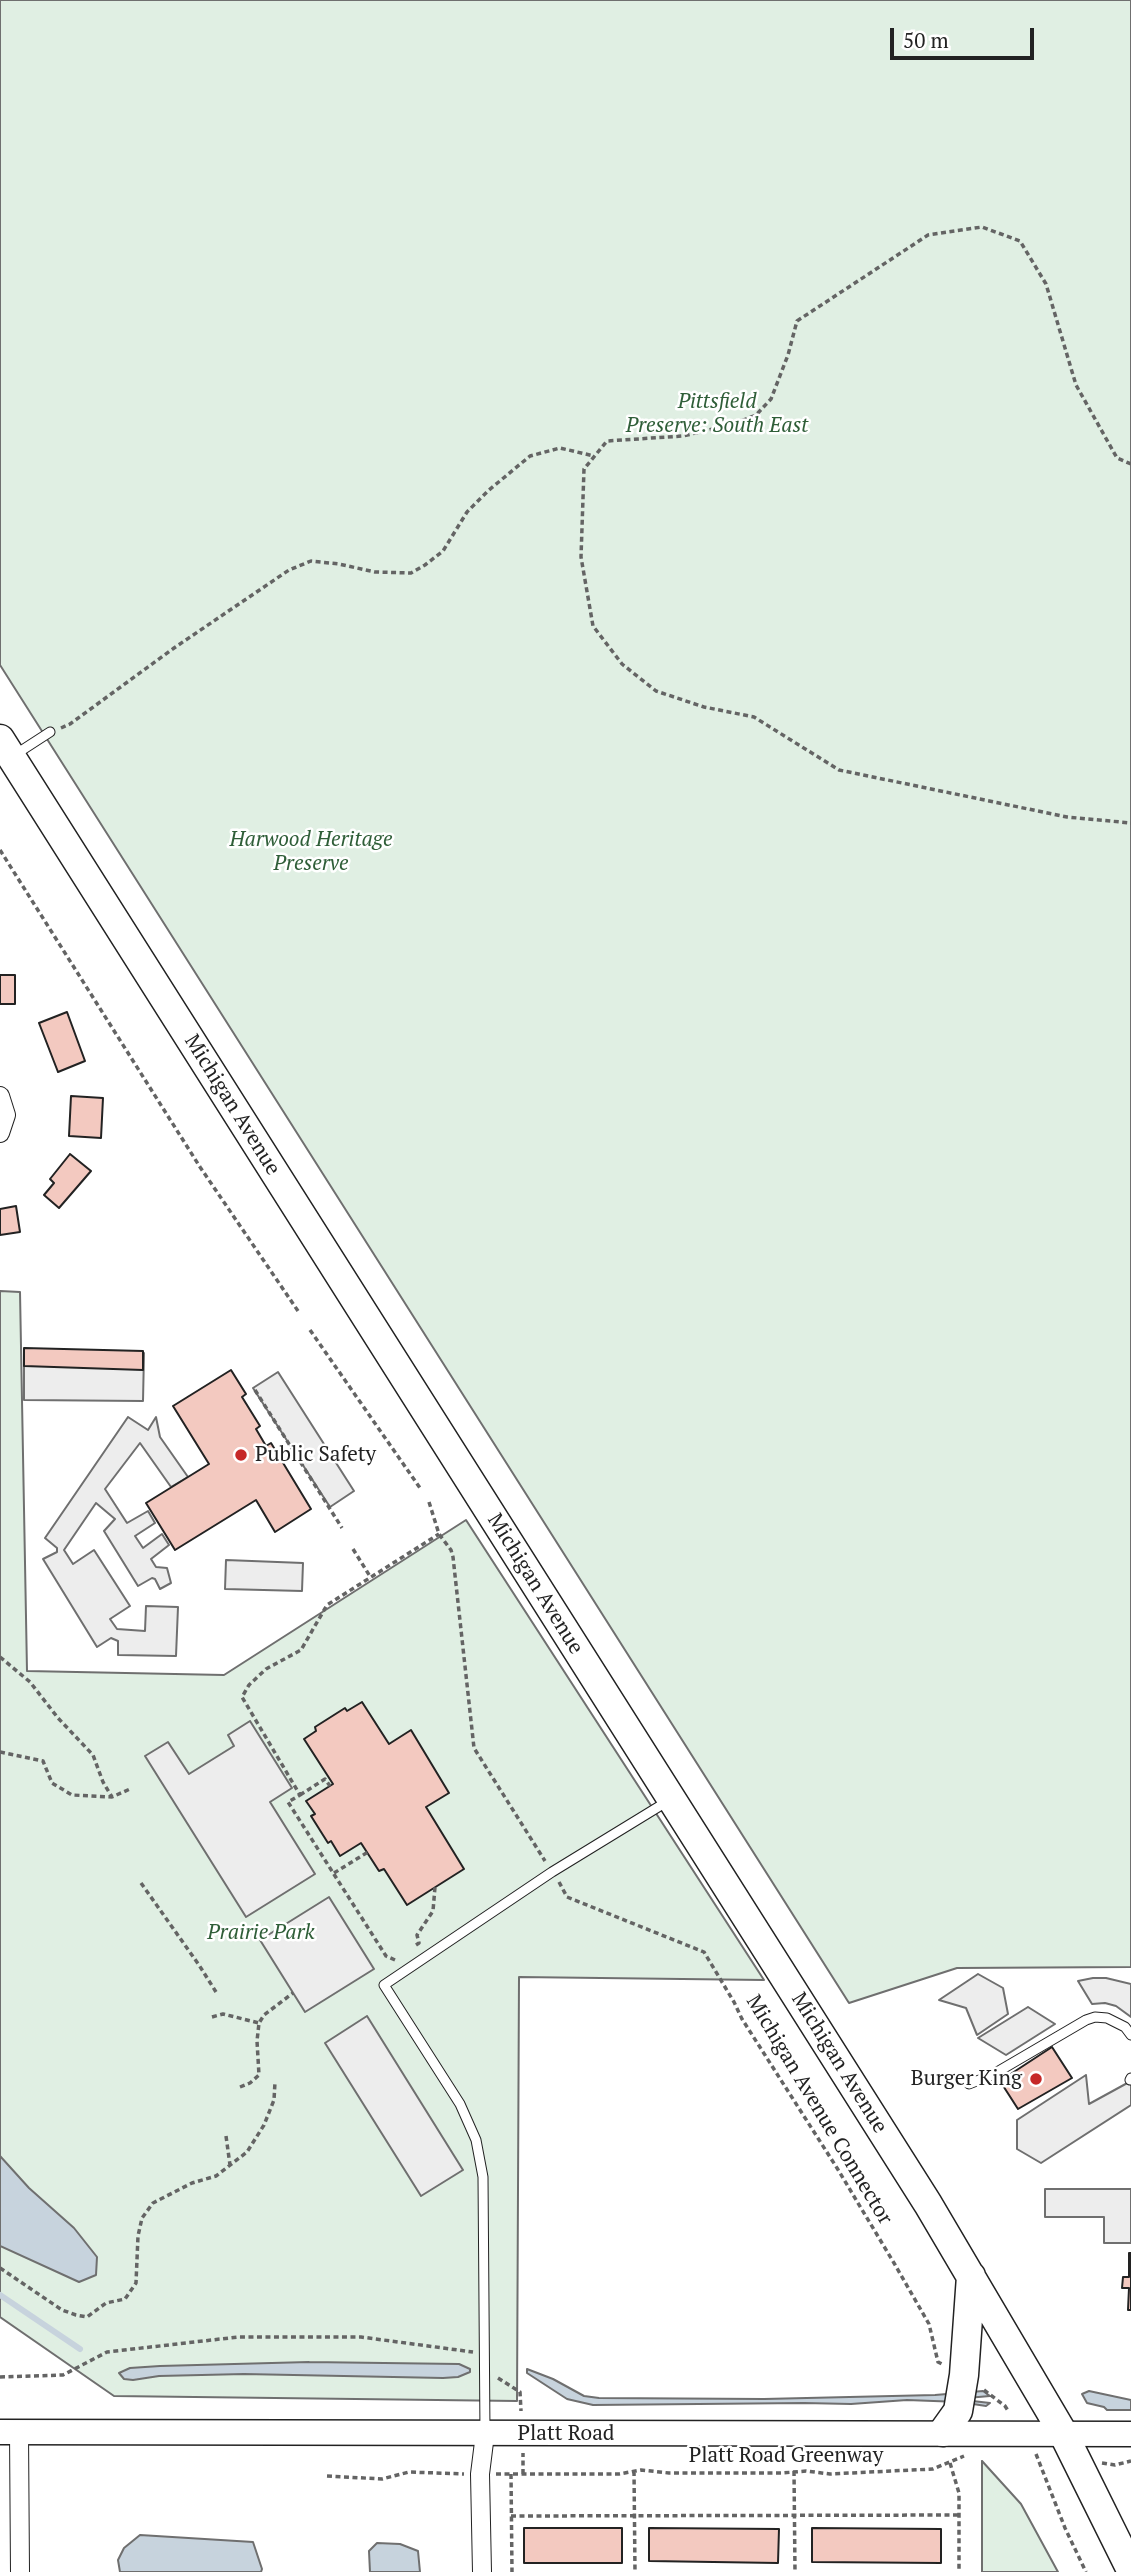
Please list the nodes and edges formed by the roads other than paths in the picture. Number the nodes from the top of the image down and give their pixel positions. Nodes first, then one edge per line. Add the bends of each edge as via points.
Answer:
1 (50, 732) road end
2 (6, 748) edge
3 (0, 1096) edge
4 (0, 1133) edge
5 (672, 1798) junction
6 (1131, 2035) edge
7 (969, 2084) dead end
8 (971, 2276) junction
9 (10, 2432) edge
10 (943, 2432) junction
11 (1063, 2433) junction
12 (485, 2434) junction
13 (1131, 2434) edge
14 (1131, 2570) edge
15 (20, 2572) edge
16 (482, 2572) edge

1 - 2 lane
2 - 5 highway, Michigan Avenue
3 - 4 street via 6,1115
5 - 8 highway, Michigan Avenue
5 - 12 lane via 384,1985 460,2104 476,2140 483,2176
6 - 7 lane via 1116,2021 1095,2017
8 - 10 highway via 958,2411
8 - 11 highway, Michigan Avenue
9 - 12 main road, Platt Road
9 - 15 street
10 - 11 main road, Platt Road
10 - 12 main road, Platt Road
11 - 13 main road, Platt Road
11 - 14 highway, Michigan Avenue
12 - 16 street via 480,2474

